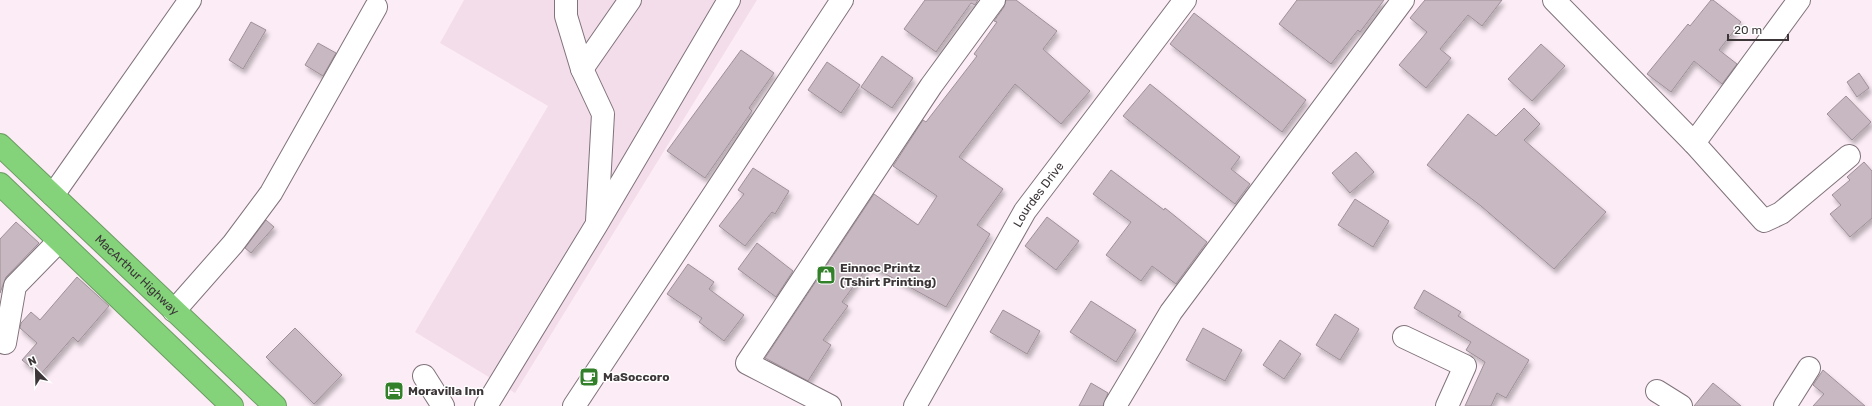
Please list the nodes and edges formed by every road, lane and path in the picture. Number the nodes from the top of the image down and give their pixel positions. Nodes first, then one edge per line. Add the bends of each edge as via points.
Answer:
1 (190, 0) edge
2 (566, 0) edge
3 (630, 0) edge
4 (729, 0) edge
5 (842, 0) edge
6 (994, 0) edge
7 (1185, 0) edge
8 (1403, 0) edge
9 (1554, 0) edge
10 (1799, 0) edge
11 (376, 7) dead end
12 (582, 69) junction
13 (1694, 143) junction
14 (0, 145) edge
15 (1849, 156) dead end
16 (0, 184) edge
17 (53, 195) junction
18 (597, 224) junction
19 (59, 241) junction
20 (174, 311) junction
21 (1404, 337) dead end
22 (5, 343) dead end
23 (1809, 368) dead end
24 (424, 376) dead end
25 (1657, 390) dead end
26 (232, 406) edge
27 (275, 406) edge
28 (443, 406) edge
29 (486, 406) edge
30 (574, 406) edge
31 (830, 406) edge
32 (915, 406) edge
33 (1115, 406) edge
34 (1447, 406) edge
35 (1681, 406) edge
36 (1785, 406) edge

1 - 17 street
2 - 12 street via 566,16
3 - 12 street
4 - 18 street
5 - 30 street
6 - 31 street via 931,86 747,363
7 - 32 street, Lourdes Drive via 1025,211
8 - 33 street via 1171,312
9 - 13 street
10 - 13 street
11 - 20 street via 271,193 233,244
12 - 18 street via 603,114
13 - 15 street via 1764,221 1781,213
14 - 17 highway, MacArthur Highway
16 - 19 highway
17 - 20 highway, MacArthur Highway
18 - 29 street
19 - 22 street via 15,286
19 - 26 highway
20 - 27 highway, MacArthur Highway
21 - 34 street via 1465,366
23 - 36 street
24 - 28 street
25 - 35 street

